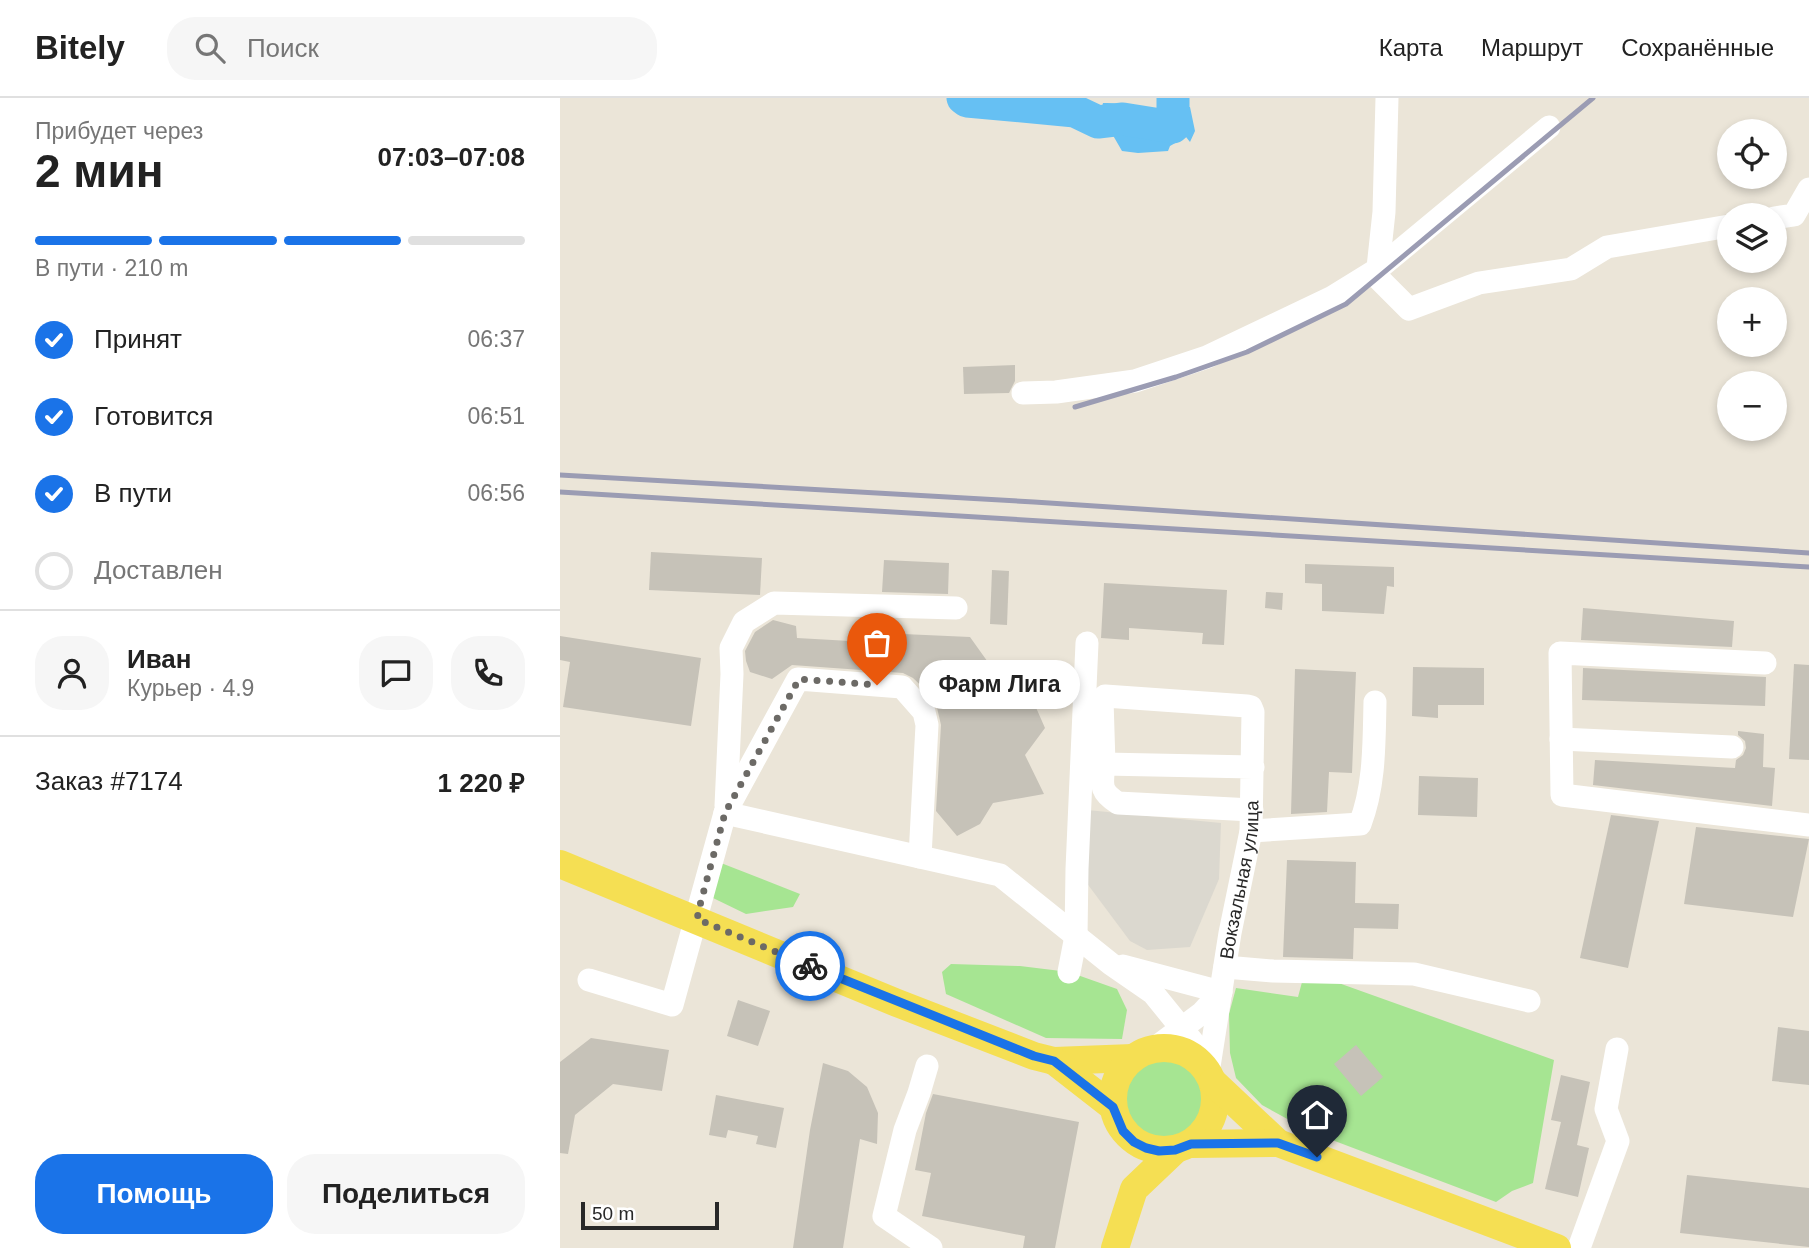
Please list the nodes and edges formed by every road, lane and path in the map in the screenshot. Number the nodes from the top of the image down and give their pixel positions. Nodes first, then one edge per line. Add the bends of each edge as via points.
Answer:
1 (1387, 98) edge
2 (1549, 127) dead end
3 (1809, 189) edge
4 (1787, 216) edge
5 (1717, 228) edge
6 (1378, 269) junction
7 (1023, 393) dead end
8 (956, 608) dead end
9 (1087, 643) dead end
10 (1765, 663) dead end
11 (1375, 702) dead end
12 (1561, 739) junction
13 (1732, 747) dead end
14 (1104, 764) junction
15 (1253, 767) junction
16 (725, 813) junction
17 (1251, 820) junction
18 (1809, 825) edge
19 (920, 857) junction
20 (560, 864) edge
21 (697, 919) junction
22 (1076, 936) junction
23 (1111, 964) junction
24 (1225, 967) junction
25 (1069, 972) dead end
26 (589, 980) dead end
27 (1221, 992) junction
28 (1529, 1001) dead end
29 (1183, 1028) junction
30 (1617, 1049) dead end
31 (1144, 1053) junction
32 (1054, 1061) junction
33 (927, 1066) dead end
34 (1211, 1078) junction
35 (1118, 1119) junction
36 (1278, 1143) junction
37 (1183, 1147) junction
38 (1134, 1189) junction
39 (931, 1248) edge
40 (1115, 1248) edge
41 (1557, 1248) edge
42 (1578, 1248) edge

1 - 6 street
2 - 6 street
3 - 4 street via 1794,215
5 - 6 street via 1607,247 1571,269 1479,283 1409,309 1377,277
6 - 7 street via 1331,298 1207,357 1135,382
8 - 16 street via 774,603 744,622 731,648
9 - 22 street
10 - 12 street via 1560,653
11 - 17 street via 1369,802 1360,824
12 - 13 street
12 - 18 street via 1562,795
14 - 15 street
14 - 15 street, Вокзальная улица via 1105,696 1251,708
14 - 17 street via 1102,786 1106,796 1118,803
15 - 17 street, Вокзальная улица
16 - 19 street
16 - 19 street via 799,679 902,687 924,712 928,725
16 - 21 street
17 - 24 street, Вокзальная улица
19 - 22 street via 1000,875
20 - 21 main road
21 - 26 street via 672,1005
21 - 32 main road via 897,1003
22 - 23 street
22 - 25 street
23 - 27 street
23 - 29 street via 1153,993
24 - 27 street, Вокзальная улица
24 - 28 street via 1414,974
27 - 29 street
27 - 34 street, Вокзальная улица
29 - 31 street
29 - 34 street
30 - 42 street via 1606,1109 1618,1141
31 - 32 main road
31 - 34 main road via 1171,1048 1185,1052 1197,1059
31 - 35 main road via 1117,1077 1113,1092
32 - 35 main road
33 - 39 street via 905,1130 884,1216
34 - 36 main road
34 - 37 main road via 1215,1106 1210,1123
35 - 37 main road via 1134,1142 1146,1148
35 - 38 main road
36 - 37 main road
36 - 41 main road
37 - 38 main road
38 - 40 main road

